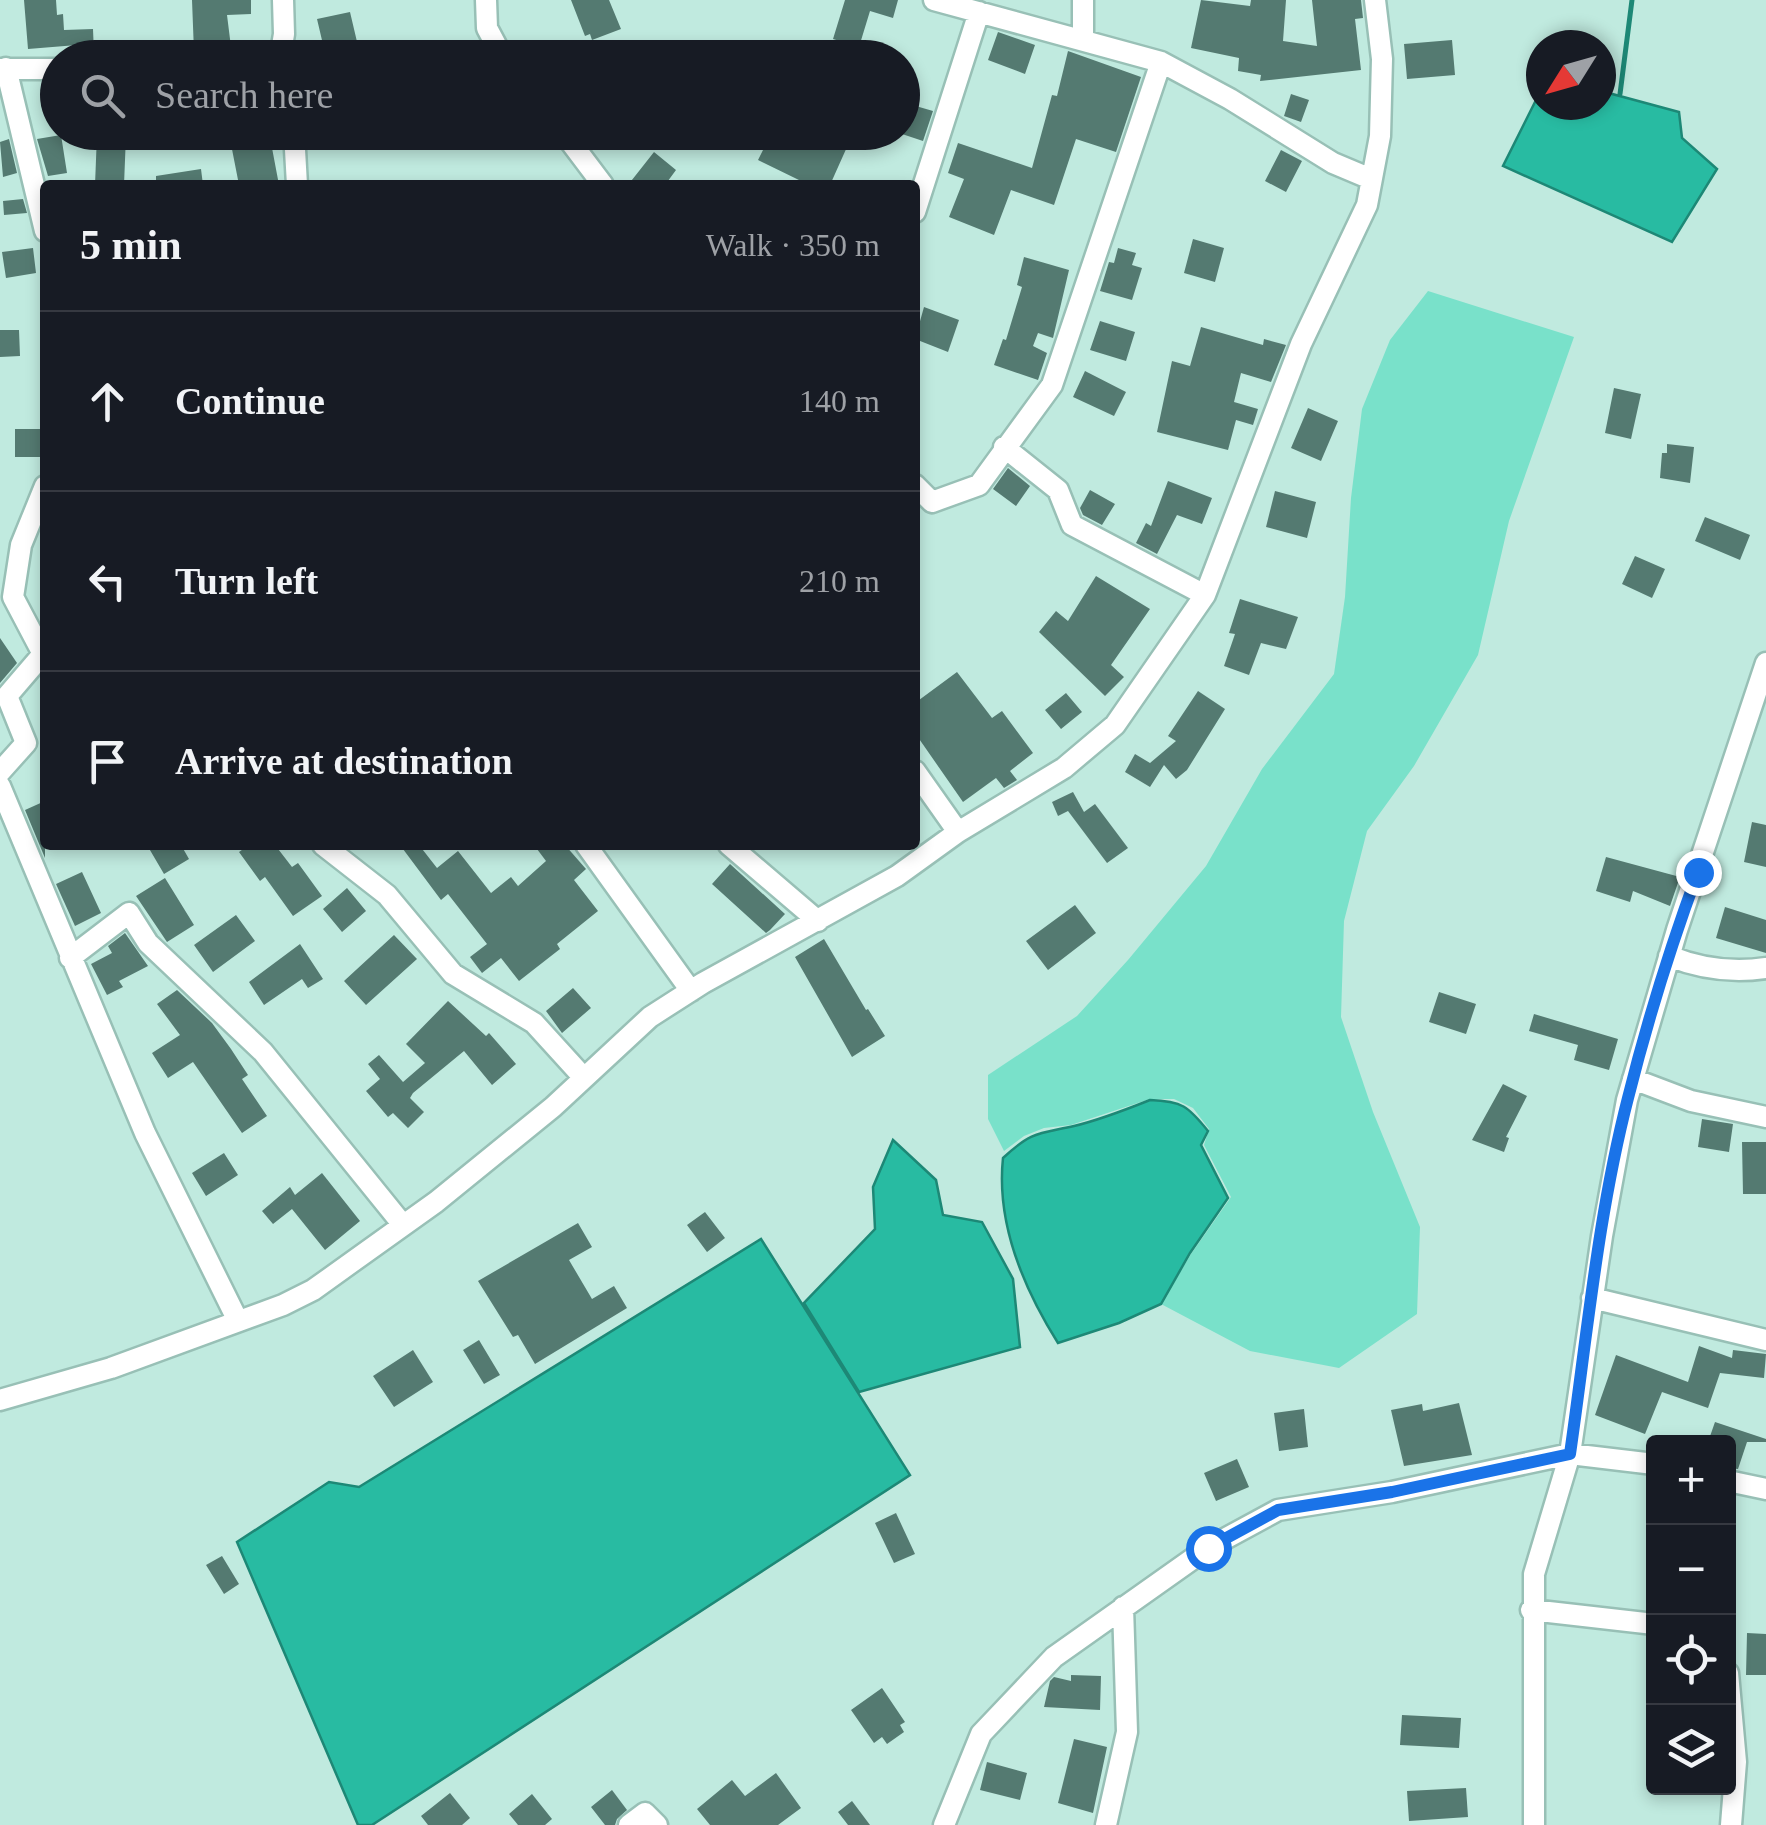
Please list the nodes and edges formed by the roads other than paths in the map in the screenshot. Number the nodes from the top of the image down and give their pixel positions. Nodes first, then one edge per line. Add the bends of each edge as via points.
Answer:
1 (284, 0) edge
2 (486, 0) edge
3 (934, 0) edge
4 (1082, 0) edge
5 (1375, 0) edge
6 (979, 12) junction
7 (1082, 39) junction
8 (283, 40) edge
9 (493, 40) edge
10 (1161, 62) junction
11 (3, 68) edge
12 (40, 69) edge
13 (295, 150) edge
14 (576, 150) edge
15 (296, 180) edge
16 (598, 180) edge
17 (1371, 180) junction
18 (920, 196) edge
19 (40, 212) edge
20 (1004, 447) junction
21 (920, 490) edge
22 (40, 498) edge
23 (1205, 596) junction
24 (40, 648) edge
25 (40, 658) edge
26 (1766, 663) edge
27 (0, 772) edge
28 (920, 778) edge
29 (0, 786) edge
30 (958, 832) junction
31 (329, 850) edge
32 (590, 850) edge
33 (735, 850) edge
34 (818, 921) junction
35 (1669, 956) junction
36 (70, 958) junction
37 (1766, 968) edge
38 (690, 991) junction
39 (584, 1078) junction
40 (1634, 1079) junction
41 (1766, 1117) edge
42 (404, 1225) junction
43 (1592, 1298) junction
44 (238, 1321) junction
45 (1766, 1340) edge
46 (0, 1400) edge
47 (1570, 1454) junction
48 (1646, 1463) edge
49 (1736, 1483) edge
50 (1766, 1489) edge
51 (1123, 1608) junction
52 (1532, 1610) junction
53 (1646, 1623) edge
54 (1731, 1705) edge
55 (1534, 1824) edge
56 (629, 1825) edge
57 (657, 1825) edge
58 (944, 1825) edge
59 (1106, 1825) edge
60 (1542, 1825) edge
61 (1731, 1825) edge

1 - 8 street
2 - 9 street
3 - 6 street
4 - 7 street
5 - 17 street via 1382,60
6 - 7 street
6 - 18 street
7 - 10 street
10 - 17 street
10 - 20 street via 1052,385
11 - 12 street
11 - 19 street
13 - 15 street
14 - 16 street
17 - 23 street via 1367,205 1301,344
20 - 21 street via 979,484 932,502
20 - 23 street via 1058,490 1072,525
22 - 24 street via 20,545 14,597
23 - 30 street via 1115,725 1064,768
25 - 27 street via 7,696 26,743
26 - 35 street
28 - 30 street
29 - 36 street
30 - 34 street
31 - 39 street via 386,895 452,974 534,1023
32 - 38 street
33 - 34 street
34 - 38 street
35 - 37 street via 1715,970
35 - 40 street
36 - 42 street via 129,912 148,944 263,1052
36 - 44 street
38 - 39 street via 650,1017
39 - 42 street
40 - 41 street via 1691,1101
40 - 43 street
42 - 44 street via 313,1290
43 - 45 street
43 - 47 street
44 - 46 street
47 - 48 street
47 - 51 street via 1278,1510 1208,1548
47 - 52 street via 1534,1574
49 - 50 street
51 - 58 street via 1054,1657 996,1715 981,1734
51 - 59 street via 1127,1732
52 - 53 street
52 - 55 street
54 - 61 street via 1736,1762
55 - 60 street
56 - 57 street via 645,1813

